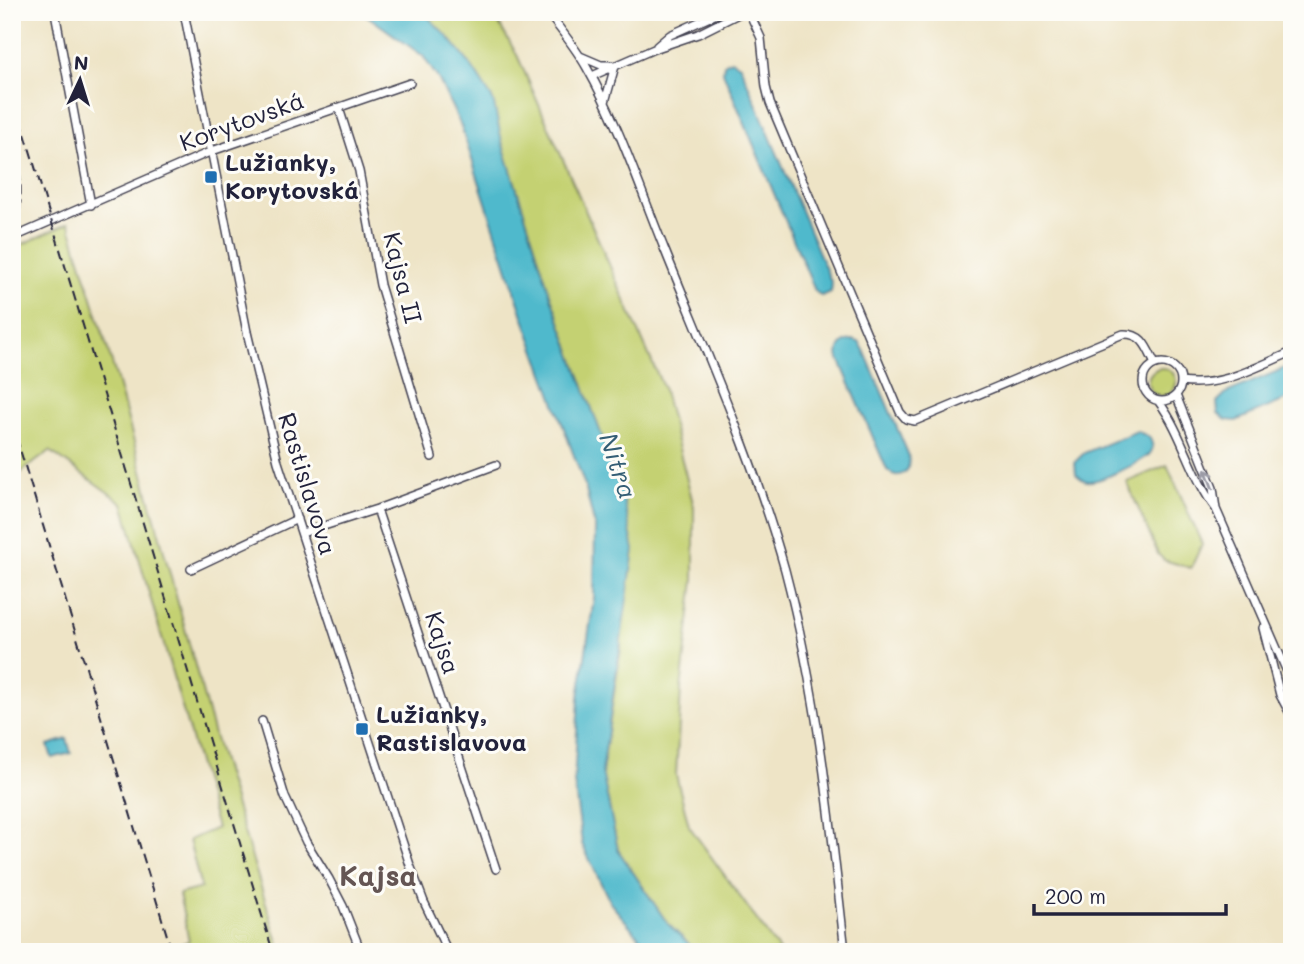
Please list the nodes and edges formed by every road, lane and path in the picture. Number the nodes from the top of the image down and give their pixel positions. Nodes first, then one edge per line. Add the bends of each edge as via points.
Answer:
1 (55, 12) edge
2 (184, 12) edge
3 (547, 12) edge
4 (721, 12) edge
5 (742, 12) edge
6 (750, 12) edge
7 (654, 49) junction
8 (580, 56) junction
9 (615, 66) junction
10 (592, 76) junction
11 (410, 83) dead end
12 (605, 104) junction
13 (339, 108) junction
14 (212, 151) junction
15 (91, 205) junction
16 (12, 238) edge
17 (1292, 352) edge
18 (1155, 364) junction
19 (1181, 382) junction
20 (1176, 396) junction
21 (1159, 402) junction
22 (432, 457) dead end
23 (496, 466) dead end
24 (377, 509) junction
25 (1216, 509) junction
26 (297, 519) junction
27 (302, 533) junction
28 (191, 569) dead end
29 (1257, 607) junction
30 (1292, 683) edge
31 (1292, 717) edge
32 (262, 721) dead end
33 (496, 869) dead end
34 (361, 952) edge
35 (448, 952) edge
36 (845, 952) edge

1 - 15 street
2 - 14 street, Rastislavova
3 - 8 street
4 - 7 street via 670,35
5 - 7 street
6 - 18 street via 761,38 770,103 906,419 915,421 1123,334 1142,338
7 - 9 street
8 - 9 street
8 - 10 street
9 - 10 street
9 - 12 street
10 - 12 street
11 - 13 street, Korytovská
12 - 36 street via 724,396 785,570 823,756
13 - 14 street, Korytovská
13 - 22 street, Kajsa II via 359,171 380,285
14 - 15 street, Korytovská
14 - 26 street, Rastislavova via 260,394
15 - 16 street, Korytovská
17 - 19 street via 1221,382
18 - 19 street via 1176,369
18 - 21 street via 1148,368 1142,384
19 - 20 street
20 - 21 street
25 -> 20 street via 1213,488
21 - 25 street via 1203,493
23 - 24 street
24 - 27 street
24 - 33 street, Kajsa
25 - 29 street
26 - 27 street, Rastislavova
26 - 28 street
27 - 35 street, Rastislavova via 410,865
29 - 30 street
29 - 31 street via 1280,695
32 - 34 street via 285,797 343,906

